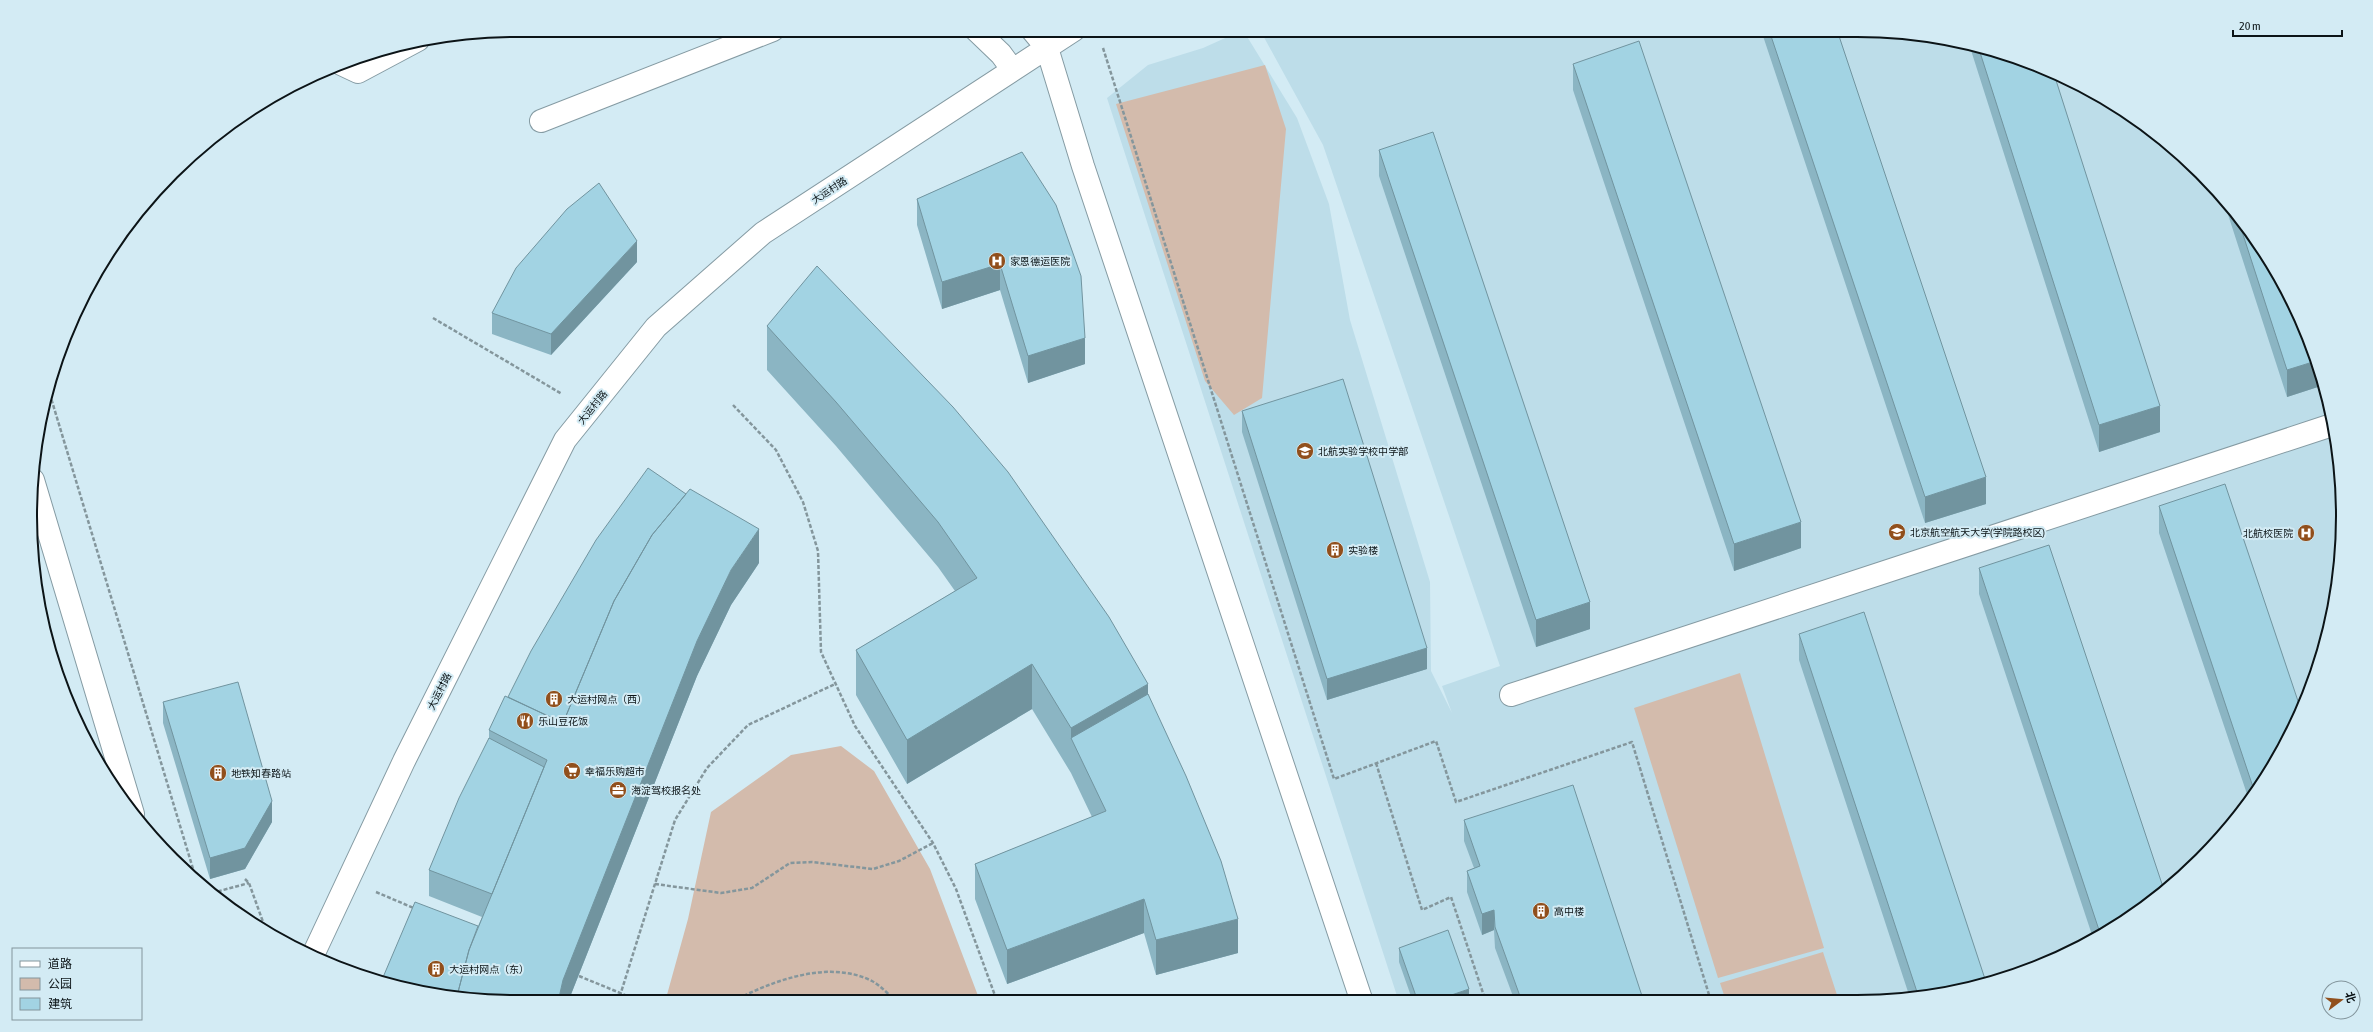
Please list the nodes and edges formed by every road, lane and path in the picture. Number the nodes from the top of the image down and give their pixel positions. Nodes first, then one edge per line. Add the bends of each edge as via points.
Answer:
1 (755, 37) edge
2 (983, 37) edge
3 (1038, 37) edge
4 (1064, 37) edge
5 (1047, 48) junction
6 (1103, 48) dead end
7 (395, 52) edge
8 (348, 67) edge
9 (1012, 69) junction
10 (542, 121) dead end
11 (433, 318) dead end
12 (562, 394) dead end
13 (51, 399) edge
14 (733, 406) dead end
15 (2328, 426) edge
16 (38, 493) edge
17 (835, 684) junction
18 (1512, 695) dead end
19 (1376, 764) junction
20 (128, 796) edge
21 (933, 843) junction
22 (193, 870) edge
23 (245, 879) dead end
24 (348, 880) junction
25 (249, 883) junction
26 (655, 884) junction
27 (218, 891) edge
28 (422, 911) edge
29 (263, 923) edge
30 (316, 951) edge
31 (579, 976) edge
32 (621, 992) junction
33 (620, 995) edge
34 (627, 995) edge
35 (748, 995) edge
36 (889, 995) edge
37 (994, 995) edge
38 (1359, 995) edge
39 (1484, 995) edge
40 (1709, 995) edge

1 - 10 street
2 - 9 street
3 - 5 street
4 - 5 street, 大运村路
5 - 9 street, 大运村路
5 - 38 street via 1083,166
6 - 19 path via 1334,779
7 - 8 street via 358,72
9 - 24 street, 大运村路 via 763,233 653,330 565,440 404,761
11 - 12 path
13 - 22 path
14 - 17 path via 776,450 803,502 818,550 820,652
15 - 18 street
16 - 20 street
17 - 21 path via 855,726
17 - 26 path via 748,724 707,768 675,820
19 - 39 path via 1422,910 1451,897
19 - 40 path via 1436,741 1456,802 1632,742
21 - 26 path via 899,861 873,869 812,862 790,863 752,888 721,893
21 - 37 path via 956,889
23 - 25 path
24 - 28 path
24 - 30 street, 大运村路
25 - 27 path
25 - 29 path
26 - 32 path
31 - 32 path
32 - 33 path
32 - 34 path
35 - 36 path via 792,977 834,970 872,981

